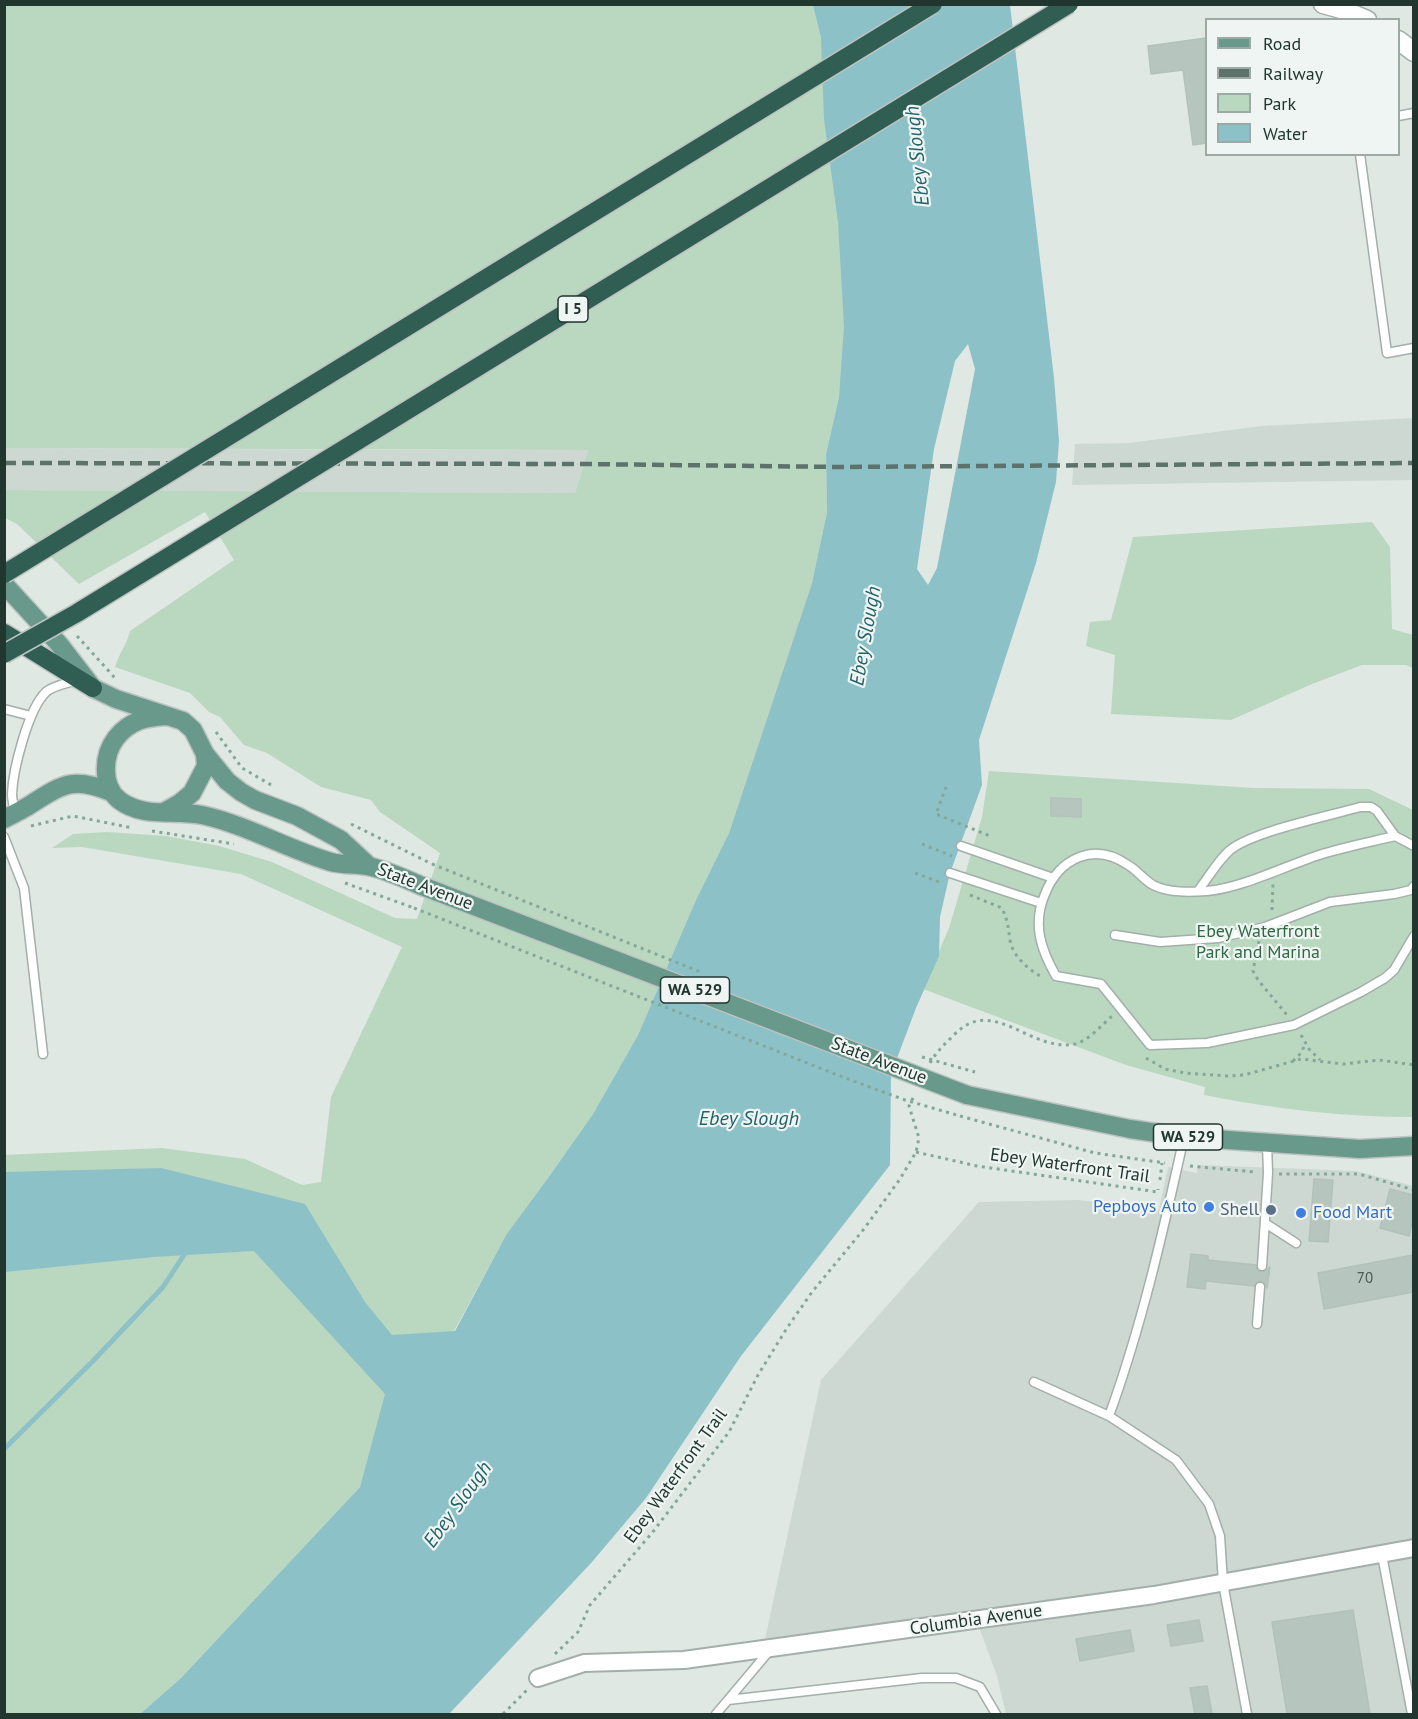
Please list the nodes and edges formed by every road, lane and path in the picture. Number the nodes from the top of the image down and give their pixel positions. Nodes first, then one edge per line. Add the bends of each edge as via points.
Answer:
1 (933, 4) edge
2 (1069, 4) edge
3 (1323, 4) edge
4 (1362, 18) edge
5 (1400, 42) edge
6 (1413, 52) edge
7 (1360, 156) edge
8 (1413, 348) edge
9 (41, 551) junction
10 (4, 565) edge
11 (4, 574) edge
12 (4, 584) edge
13 (77, 613) junction
14 (74, 632) dead end
15 (4, 633) edge
16 (4, 654) edge
17 (4, 662) edge
18 (86, 683) junction
19 (121, 684) dead end
20 (4, 710) edge
21 (31, 716) junction
22 (168, 716) junction
23 (214, 730) dead end
24 (205, 754) junction
25 (946, 787) dead end
26 (278, 789) dead end
27 (111, 792) junction
28 (162, 813) junction
29 (10, 816) edge
30 (349, 823) dead end
31 (139, 829) dead end
32 (148, 831) dead end
33 (990, 836) dead end
34 (1395, 836) junction
35 (4, 837) edge
36 (234, 844) dead end
37 (961, 846) dead end
38 (1413, 846) edge
39 (369, 866) junction
40 (950, 873) dead end
41 (1053, 878) junction
42 (343, 882) dead end
43 (1413, 886) edge
44 (1274, 889) dead end
45 (1198, 891) junction
46 (1041, 903) junction
47 (1272, 909) dead end
48 (1115, 935) dead end
49 (1413, 936) edge
50 (1259, 937) dead end
51 (706, 974) dead end
52 (1113, 1015) dead end
53 (1289, 1018) dead end
54 (1300, 1033) dead end
55 (1305, 1043) junction
56 (44, 1054) dead end
57 (918, 1056) dead end
58 (1293, 1061) dead end
59 (930, 1064) dead end
60 (1413, 1065) edge
61 (975, 1072) dead end
62 (920, 1085) dead end
63 (960, 1116) dead end
64 (1184, 1137) junction
65 (1267, 1144) junction
66 (1413, 1146) edge
67 (916, 1152) junction
68 (1162, 1163) dead end
69 (1264, 1223) junction
70 (1296, 1243) dead end
71 (1262, 1266) dead end
72 (1260, 1287) dead end
73 (1257, 1323) dead end
74 (1034, 1382) dead end
75 (1109, 1416) junction
76 (1413, 1548) edge
77 (1382, 1555) junction
78 (1223, 1583) junction
79 (773, 1647) junction
80 (537, 1678) junction
81 (728, 1700) junction
82 (503, 1714) edge
83 (716, 1714) edge
84 (996, 1714) edge
85 (1247, 1714) edge
86 (1412, 1714) edge

1 - 9 highway, bridge
2 - 13 highway, I 5, bridge
3 - 4 street
5 - 6 street
7 - 8 lane via 1388,353
9 - 10 highway, bridge
9 - 11 highway, bridge
12 - 18 main road via 59,644
13 - 16 highway, I 5, bridge
13 - 17 highway, bridge
14 - 19 path
15 - 18 highway
18 - 21 lane via 46,691
18 - 22 main road via 117,699
20 - 21 lane
21 - 29 lane via 16,766
22 - 24 main road via 193,730
22 - 27 main road via 135,721 115,740 105,772
23 - 26 path via 242,768
24 - 28 main road via 206,766 192,793
24 - 39 main road, State Avenue via 226,781 241,792 341,840
25 - 33 path via 936,814
27 - 28 main road via 136,809
27 - 29 main road via 94,785 64,786
28 - 39 main road, State Avenue via 203,816 333,863
30 - 51 path, bridge via 432,864
31 - 35 path via 73,816
32 - 36 path
34 - 38 lane
34 - 45 lane via 1322,854 1223,888
34 - 45 lane via 1377,811 1360,807 1240,843 1223,857
35 - 56 lane via 24,888
37 - 41 lane
39 - 64 main road, State Avenue / WA 529, bridge via 967,1095 1130,1130
40 - 46 lane
41 - 45 lane via 1067,862 1081,856 1112,856 1152,885 1166,890
41 - 46 lane
42 - 63 path, bridge via 840,1076
43 - 48 lane via 1394,894 1330,902 1265,927 1218,938 1160,942
44 - 47 path
46 - 49 lane via 1040,942 1056,976 1101,984 1150,1045 1207,1043 1294,1025 1385,978 1394,970
50 - 53 path via 1253,971
52 - 59 path via 1077,1044 1054,1046 1003,1024 974,1020 950,1038
54 - 55 path
55 - 58 path
55 - 60 path via 1324,1063 1379,1060
57 - 61 path, bridge
62 - 67 path via 909,1106 919,1138
64 - 65 main road, State Avenue / WA 529
64 - 75 lane via 1157,1262
65 - 66 main road, State Avenue / WA 529 via 1360,1149
65 - 69 lane
67 - 68 path, Ebey Waterfront Trail via 977,1166 1158,1191
67 - 80 path, Ebey Waterfront Trail via 874,1215 812,1292 758,1375 729,1432 591,1605 578,1632
69 - 70 lane
69 - 71 lane
72 - 73 lane
74 - 75 lane
75 - 78 lane via 1176,1460 1209,1504 1220,1536
76 - 77 street, Columbia Avenue
77 - 78 street, Columbia Avenue
77 - 86 lane
78 - 79 street, Columbia Avenue
78 - 85 lane
79 - 80 street, Columbia Avenue via 684,1660 584,1664
79 - 81 lane
80 - 82 path, Ebey Waterfront Trail
81 - 83 lane
81 - 84 lane via 922,1678 956,1678 980,1687

